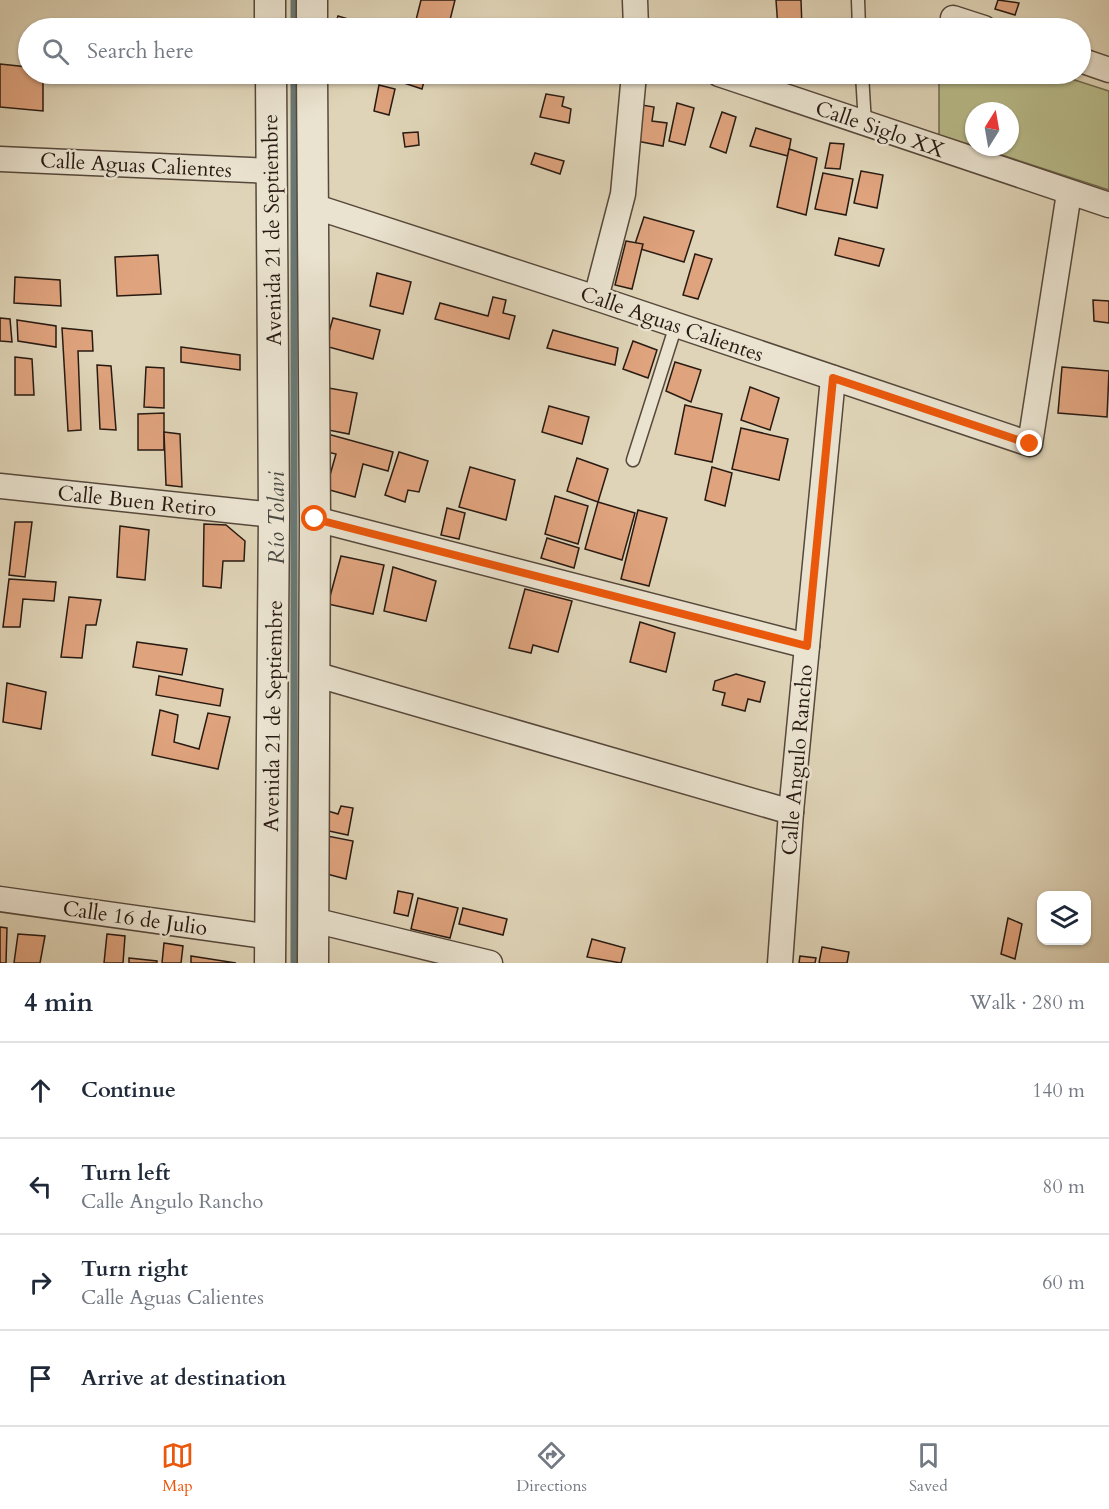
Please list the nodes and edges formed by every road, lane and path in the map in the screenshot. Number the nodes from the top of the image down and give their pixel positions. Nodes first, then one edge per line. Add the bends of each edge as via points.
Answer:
1 (270, 0) edge
2 (312, 0) edge
3 (634, 0) edge
4 (858, 0) edge
5 (270, 18) edge
6 (312, 18) edge
7 (635, 18) edge
8 (859, 18) edge
9 (1091, 64) edge
10 (1109, 70) edge
11 (271, 84) edge
12 (312, 84) edge
13 (633, 84) edge
14 (748, 84) edge
15 (863, 84) edge
16 (865, 124) junction
17 (0, 159) edge
18 (272, 171) junction
19 (1069, 193) junction
20 (1109, 205) edge
21 (313, 206) junction
22 (596, 298) junction
23 (675, 325) junction
24 (833, 378) junction
25 (633, 460) dead end
26 (0, 486) edge
27 (274, 515) junction
28 (315, 519) junction
29 (807, 646) junction
30 (314, 674) junction
31 (790, 812) junction
32 (0, 899) edge
33 (313, 920) junction
34 (270, 950) edge
35 (313, 963) edge
36 (490, 963) edge
37 (780, 963) edge

1 - 5 street
2 - 6 street
3 - 7 street
4 - 8 lane
9 - 10 street
11 - 18 street, Avenida 21 de Septiembre
12 - 21 street, Avenida 21 de Septiembre
13 - 22 street via 623,194
14 - 16 street, Calle Siglo XX
15 - 16 lane
16 - 19 street, Calle Siglo XX
17 - 18 street, Calle Aguas Calientes
18 - 27 street, Avenida 21 de Septiembre
19 - 20 street, Calle Siglo XX
19 - 24 street, Calle Aguas Calientes via 1030,444
21 - 22 street, Calle Aguas Calientes
21 - 28 street, Avenida 21 de Septiembre
22 - 23 street, Calle Aguas Calientes
23 - 24 street, Calle Aguas Calientes
23 - 25 lane
24 - 29 street, Calle Angulo Rancho
26 - 27 street, Calle Buen Retiro
27 - 34 street, Avenida 21 de Septiembre
28 - 29 street
28 - 30 street, Avenida 21 de Septiembre
29 - 31 street, Calle Angulo Rancho
30 - 31 street
30 - 33 street, Avenida 21 de Septiembre
31 - 37 street, Calle Angulo Rancho
32 - 34 street, Calle 16 de Julio
33 - 35 street, Avenida 21 de Septiembre
33 - 36 street

